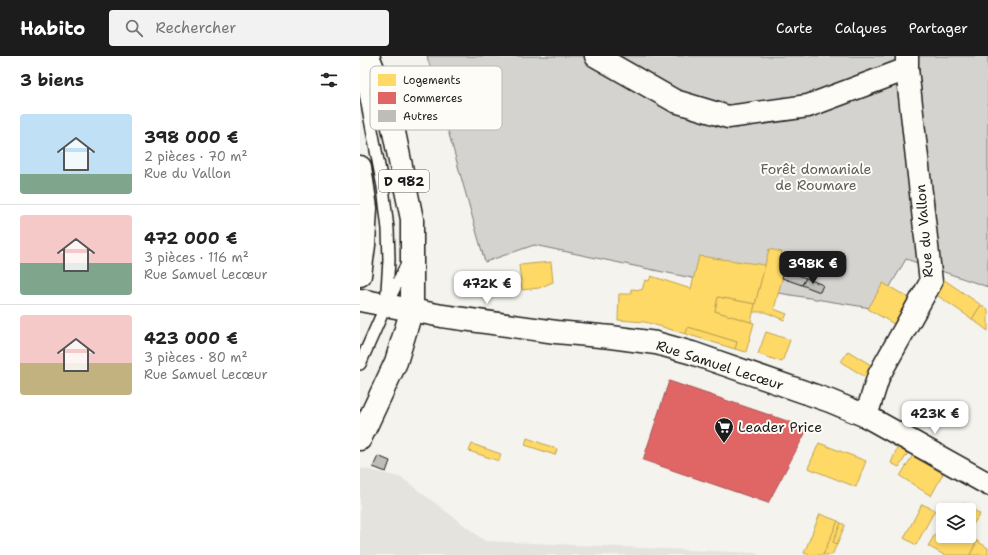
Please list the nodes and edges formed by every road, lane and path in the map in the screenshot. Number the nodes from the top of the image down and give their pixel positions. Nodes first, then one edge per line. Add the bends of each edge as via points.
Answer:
1 (368, 56) edge
2 (596, 56) edge
3 (907, 63) edge
4 (372, 66) edge
5 (360, 67) edge
6 (370, 119) edge
7 (372, 130) edge
8 (394, 130) edge
9 (360, 167) edge
10 (412, 255) junction
11 (360, 275) edge
12 (360, 300) edge
13 (386, 305) junction
14 (412, 309) junction
15 (360, 364) edge
16 (866, 416) junction
17 (360, 439) edge
18 (988, 484) edge

1 - 4 street, D 982
2 - 3 street via 675,102 728,117 808,106
3 - 16 street, Rue du Vallon via 931,282 878,375
5 - 6 lane
7 - 13 lane via 388,229
8 - 10 street, D 982 via 412,219
9 - 11 street, D 982 via 366,208
10 - 13 lane
10 - 14 street, D 982
12 - 13 street, Rue Samuel Lecœur
13 - 14 street, Rue Samuel Lecœur
13 - 15 lane
14 - 16 street, Rue Samuel Lecœur via 442,316 556,332 656,343 830,400
14 - 17 street, D 982 via 396,362
16 - 18 street, Rue Samuel Lecœur

